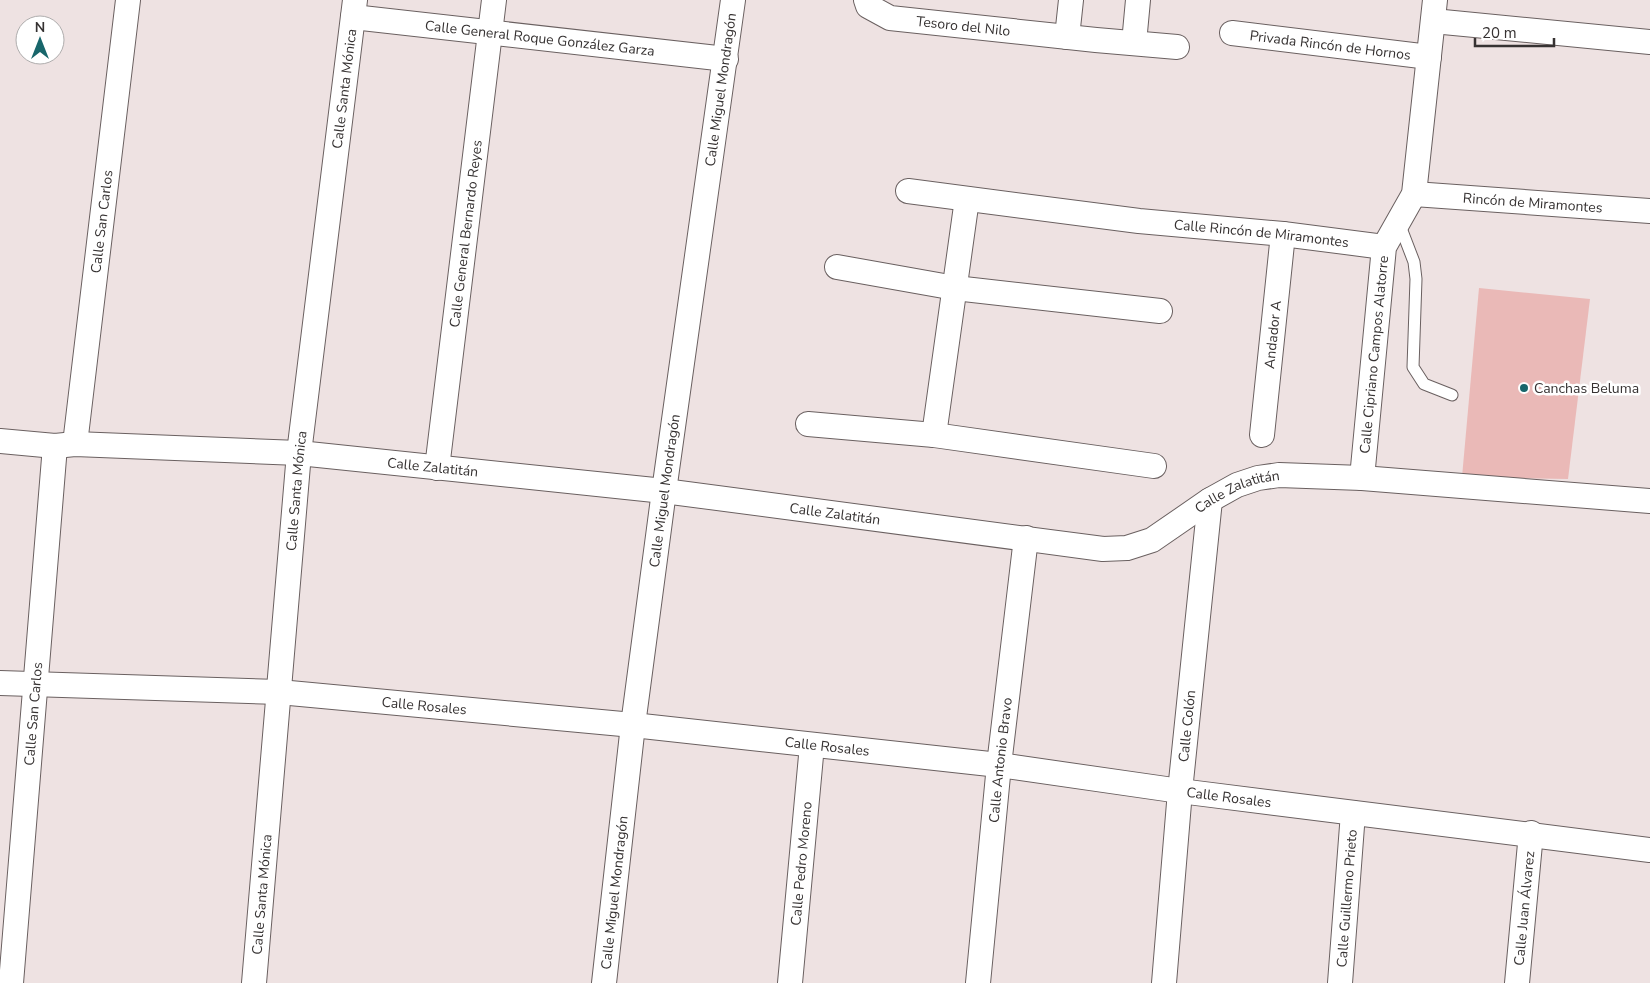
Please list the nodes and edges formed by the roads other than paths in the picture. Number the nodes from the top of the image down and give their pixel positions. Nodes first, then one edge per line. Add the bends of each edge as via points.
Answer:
1 (128, 0) edge
2 (494, 0) edge
3 (733, 0) edge
4 (866, 0) edge
5 (1071, 0) edge
6 (1138, 0) edge
7 (354, 9) edge
8 (1434, 11) edge
9 (490, 32) junction
10 (1232, 33) dead end
11 (1067, 37) junction
12 (1650, 42) edge
13 (1134, 43) junction
14 (1177, 47) dead end
15 (1429, 57) junction
16 (726, 59) junction
17 (908, 191) dead end
18 (1414, 194) junction
19 (967, 199) junction
20 (1650, 211) edge
21 (1399, 221) junction
22 (1283, 234) junction
23 (1384, 247) junction
24 (837, 267) dead end
25 (955, 288) junction
26 (1160, 311) dead end
27 (1452, 395) dead end
28 (808, 424) dead end
29 (934, 435) junction
30 (1262, 435) dead end
31 (0, 441) edge
32 (65, 445) junction
33 (299, 453) junction
34 (1154, 466) dead end
35 (437, 468) junction
36 (1362, 478) junction
37 (664, 491) junction
38 (1210, 500) junction
39 (1650, 501) edge
40 (1026, 538) junction
41 (0, 683) edge
42 (35, 685) junction
43 (279, 692) junction
44 (633, 725) junction
45 (812, 744) junction
46 (999, 765) junction
47 (1180, 790) junction
48 (1353, 813) junction
49 (1531, 834) junction
50 (1650, 850) edge
51 (11, 983) edge
52 (254, 983) edge
53 (604, 983) edge
54 (790, 983) edge
55 (978, 983) edge
56 (1164, 983) edge
57 (1340, 983) edge
58 (1517, 983) edge

1 - 32 street, Calle San Carlos
2 - 9 street, Calle General Bernardo Reyes
3 - 16 street, Calle Miguel Mondragón
4 - 11 street, Tesoro del Nilo via 868,6 890,18
5 - 11 street
6 - 13 street
7 - 9 street, Calle General Roque González Garza
7 - 33 street, Calle Santa Mónica
8 - 12 street
8 - 15 street, Calle Cipriano Campos Alatorre
9 - 16 street, Calle General Roque González Garza
9 - 35 street, Calle General Bernardo Reyes
10 - 15 street, Privada Rincón de Hornos
11 - 13 street, Tesoro del Nilo
13 - 14 street, Tesoro del Nilo
15 - 18 street, Calle Cipriano Campos Alatorre
16 - 37 street, Calle Miguel Mondragón
17 - 19 street, Calle Rincón de Miramontes
18 - 20 street, Rincón de Miramontes
18 - 21 street, Calle Cipriano Campos Alatorre
19 - 22 street, Calle Rincón de Miramontes via 1139,221
19 - 25 street
21 - 23 street, Calle Cipriano Campos Alatorre
21 - 27 lane via 1414,262 1416,279 1413,367 1424,384
22 - 23 street, Calle Rincón de Miramontes
22 - 30 street, Andador A
23 - 36 street, Calle Cipriano Campos Alatorre
24 - 25 street
25 - 26 street
25 - 29 street
28 - 29 street
29 - 34 street
31 - 32 street, Calle Zalatitán
32 - 33 street, Calle Zalatitán
32 - 42 street, Calle San Carlos
33 - 35 street, Calle Zalatitán
33 - 43 street, Calle Santa Mónica
35 - 37 street, Calle Zalatitán
36 - 38 street, Calle Zalatitán via 1279,475 1258,478
36 - 39 street, Calle Zalatitán
37 - 40 street, Calle Zalatitán
37 - 44 street, Calle Miguel Mondragón
38 - 40 street, Calle Zalatitán via 1152,540 1127,548 1103,549
38 - 47 street, Calle Colón
40 - 46 street, Calle Antonio Bravo
41 - 42 street, Calle Rosales
42 - 43 street, Calle Rosales
42 - 51 street, Calle San Carlos
43 - 44 street, Calle Rosales
43 - 52 street, Calle Santa Mónica
44 - 45 street, Calle Rosales
44 - 53 street, Calle Miguel Mondragón
45 - 46 street, Calle Rosales
45 - 54 street, Calle Pedro Moreno
46 - 47 street, Calle Rosales
46 - 55 street, Calle Antonio Bravo
47 - 48 street, Calle Rosales
47 - 56 street, Calle Colón
48 - 49 street, Calle Rosales
48 - 57 street, Calle Guillermo Prieto
49 - 50 street, Calle Rosales
49 - 58 street, Calle Juan Álvarez

